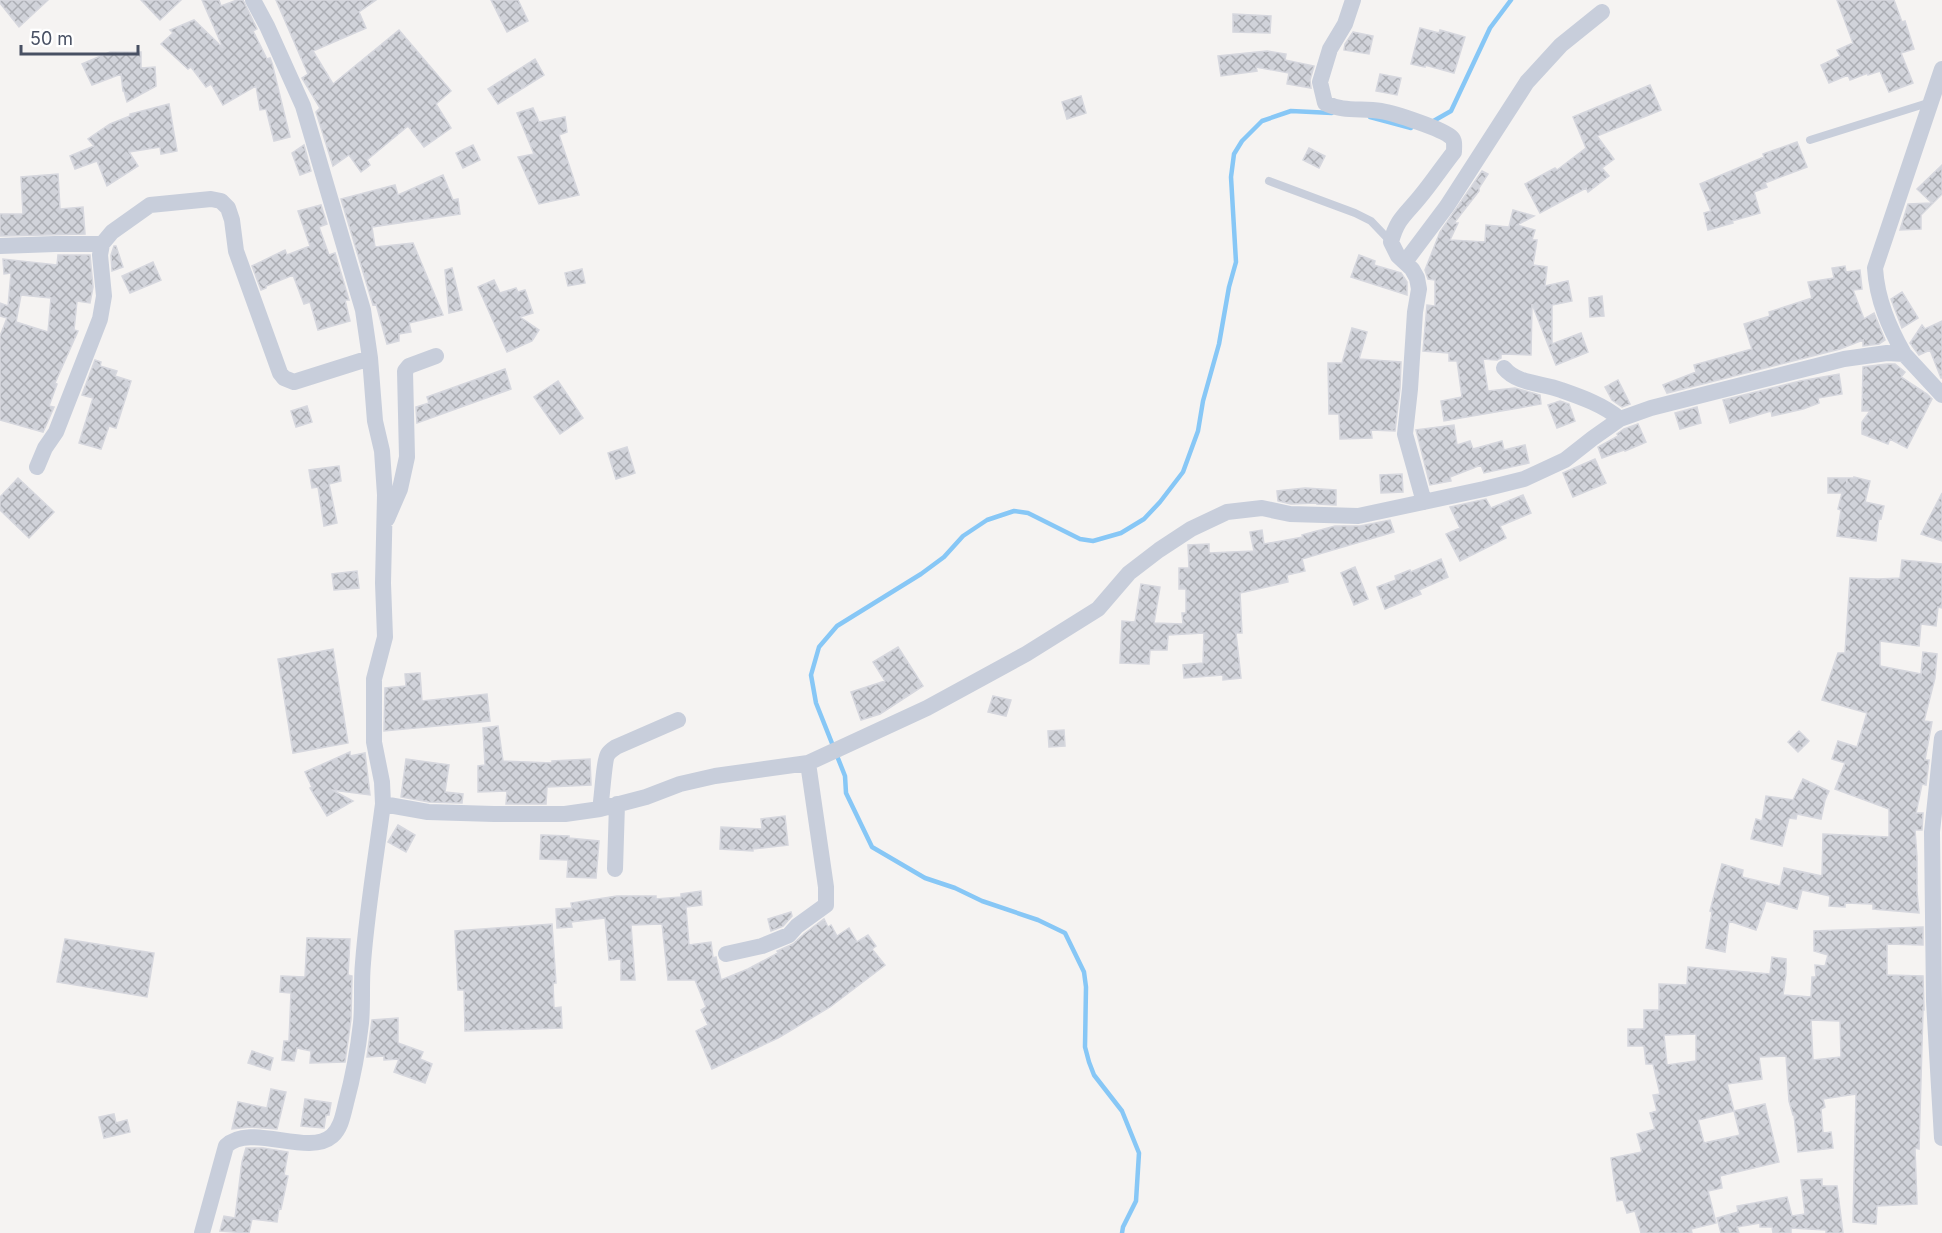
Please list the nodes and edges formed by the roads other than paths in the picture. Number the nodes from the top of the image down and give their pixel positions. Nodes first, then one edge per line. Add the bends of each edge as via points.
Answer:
1 (253, 0) edge
2 (1353, 0) edge
3 (1602, 12) dead end
4 (1942, 69) edge
5 (1932, 102) junction
6 (1810, 140) dead end
7 (1269, 181) dead end
8 (1391, 242) junction
9 (102, 244) junction
10 (0, 246) edge
11 (1405, 262) junction
12 (1904, 354) junction
13 (436, 356) dead end
14 (370, 358) junction
15 (1504, 368) dead end
16 (1942, 395) edge
17 (1620, 419) junction
18 (37, 467) dead end
19 (1424, 502) junction
20 (384, 525) junction
21 (678, 720) dead end
22 (1942, 738) edge
23 (808, 763) junction
24 (383, 804) junction
25 (617, 804) junction
26 (600, 809) junction
27 (615, 869) dead end
28 (726, 954) dead end
29 (1942, 1138) edge
30 (202, 1233) edge

1 - 14 street via 303,106 363,310
2 - 8 street via 1330,49 1320,82 1325,103 1336,109 1382,111 1417,121 1450,136 1454,144 1454,152 1403,215
3 - 11 street via 1561,45 1527,82 1447,206
4 - 5 street
5 - 6 lane
5 - 12 street via 1875,268 1882,306
7 - 8 lane via 1371,221
8 - 11 street
9 - 10 street
9 - 14 street via 112,232 150,205 222,201 228,208 236,251 284,378 294,382
9 - 18 street via 104,302 100,319 56,432
11 - 19 street via 1417,278 1419,289 1405,434
12 - 16 street
12 - 17 street via 1844,358 1682,399
13 - 20 street via 408,367 404,374 407,457 395,504
14 - 20 street via 375,421 382,451
15 - 17 street via 1513,377 1560,389 1604,407
17 - 19 street via 1565,460 1524,479
19 - 23 street via 1358,516 1290,514 1262,508 1227,512 1159,550 1129,573 1098,609 1026,654 927,708
20 - 24 street via 385,637 374,679 374,742
21 - 26 street via 608,754
22 - 29 street via 1932,832 1934,1001
23 - 25 street via 680,784
23 - 28 street via 826,906 789,935
24 - 26 street via 428,812 494,814 565,814
24 - 30 street via 363,964 361,1022 352,1080 339,1126 327,1139 312,1143 255,1138 231,1142 226,1146
25 - 26 street
25 - 27 street

